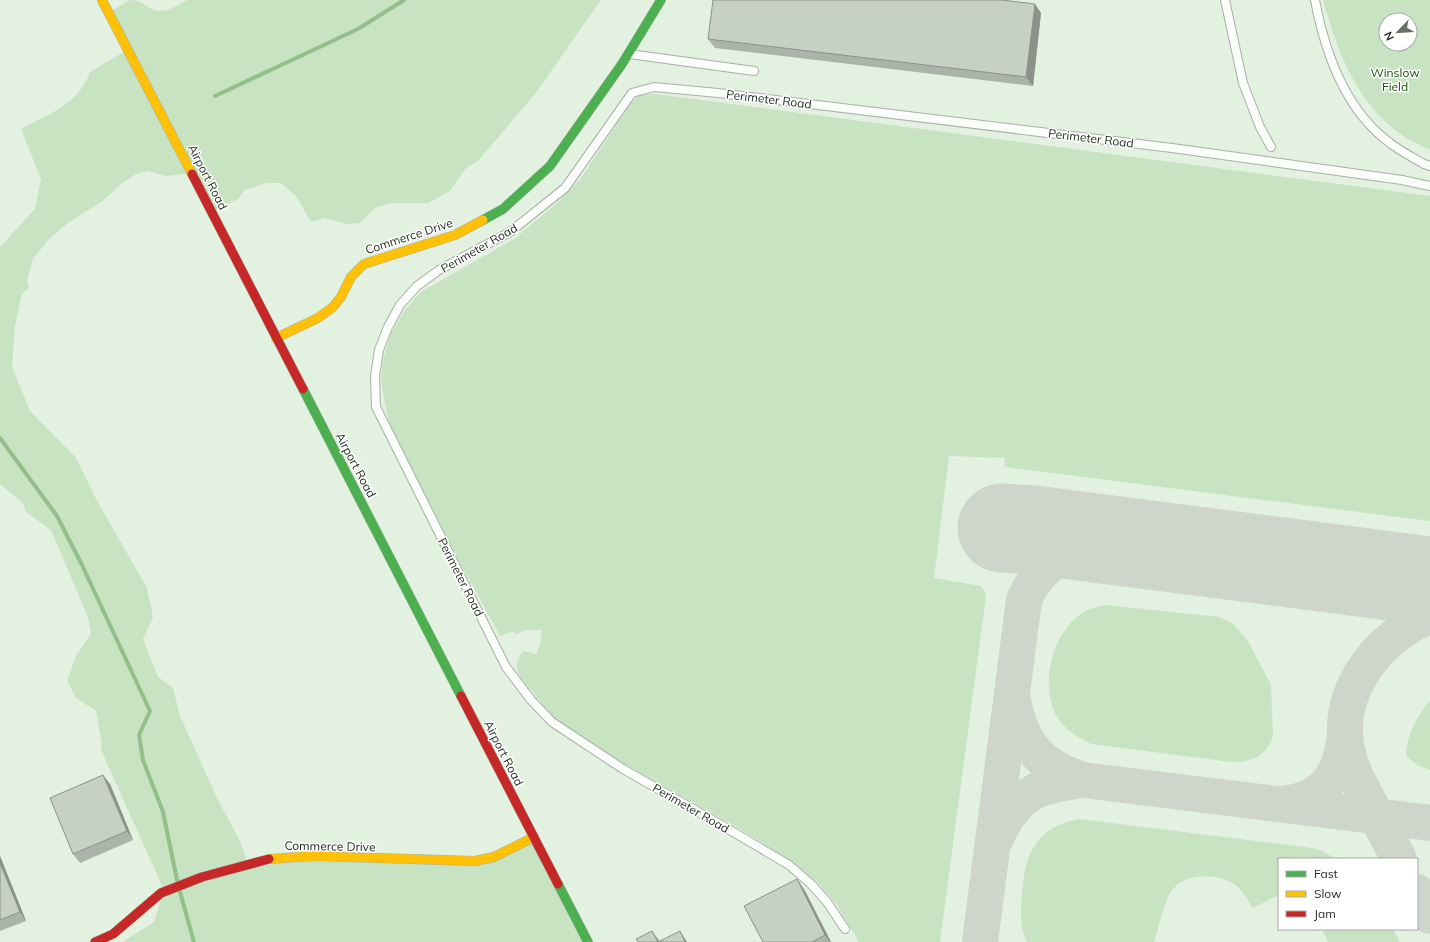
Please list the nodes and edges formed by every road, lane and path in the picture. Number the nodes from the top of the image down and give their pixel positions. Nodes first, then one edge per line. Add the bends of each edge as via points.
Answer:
1 (102, 0) edge
2 (661, 0) edge
3 (1224, 0) edge
4 (1315, 0) edge
5 (628, 54) junction
6 (754, 71) dead end
7 (1271, 147) dead end
8 (1430, 166) edge
9 (1430, 186) edge
10 (276, 338) junction
11 (534, 837) junction
12 (845, 929) dead end
13 (95, 942) edge
14 (588, 942) edge

1 - 10 main road, Airport Road
2 - 5 main road, Commerce Drive
3 - 7 lane via 1243,83 1260,127
4 - 8 lane via 1336,74 1350,99 1368,124 1389,143
5 - 6 lane
5 - 10 main road, Commerce Drive via 550,166 503,209 455,235 364,264 354,270 338,302 330,310
9 - 12 lane, Perimeter Road via 1172,148 654,87 632,93 565,188 510,232 439,270 417,286 400,305 388,327 380,350 375,376 376,407 506,667 552,722 623,769 789,865 827,902
10 - 11 main road, Airport Road
11 - 13 main road, Commerce Drive via 494,857 475,861 314,856 279,857 260,861 202,877 161,893 118,930
11 - 14 main road, Airport Road

